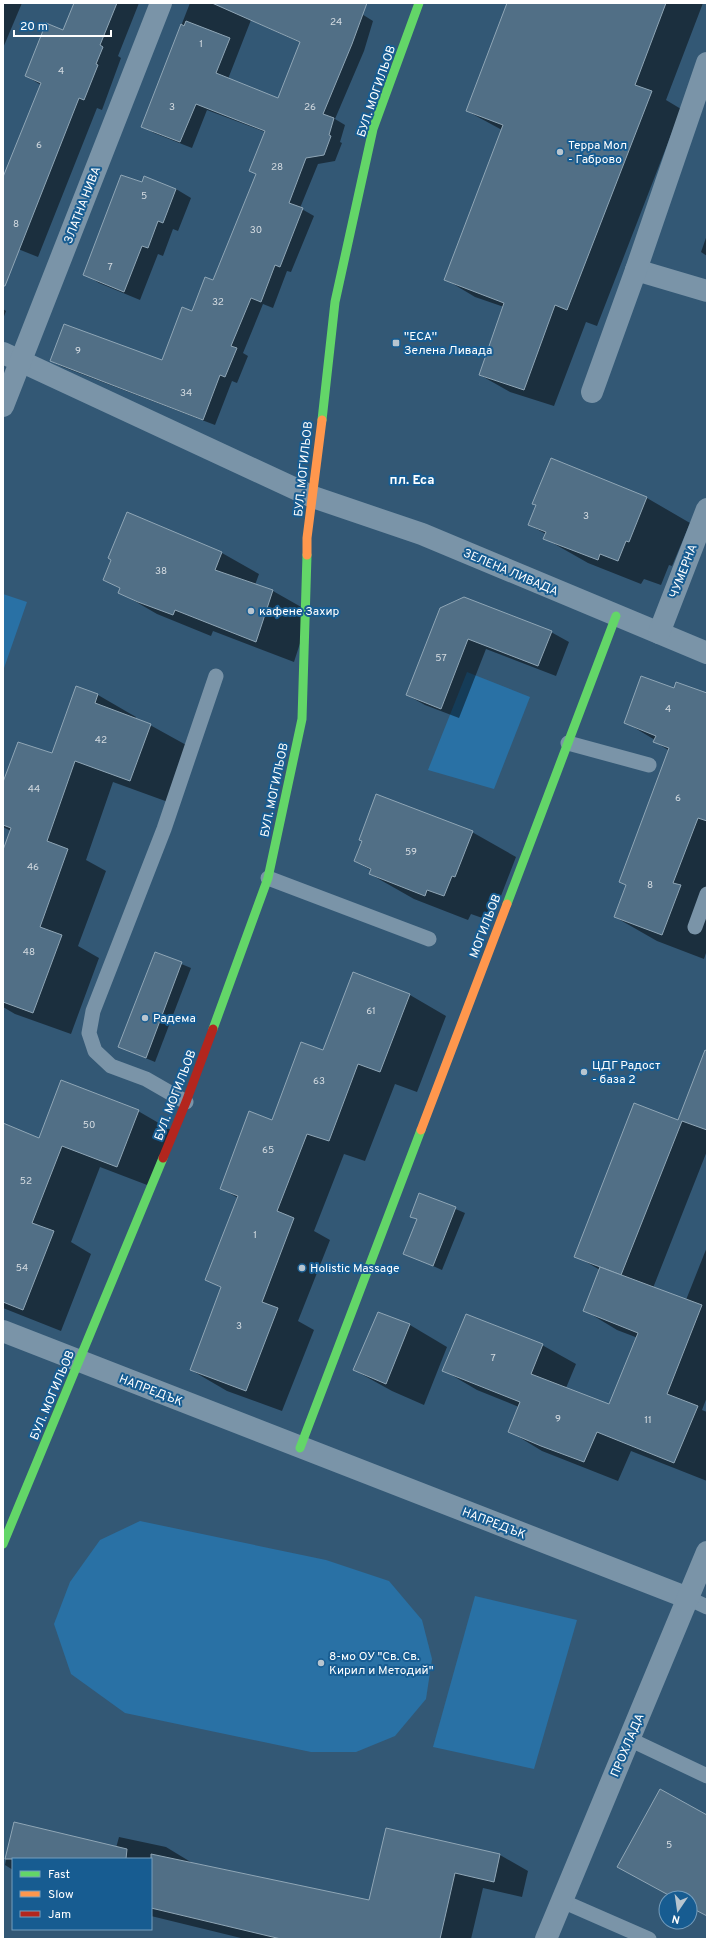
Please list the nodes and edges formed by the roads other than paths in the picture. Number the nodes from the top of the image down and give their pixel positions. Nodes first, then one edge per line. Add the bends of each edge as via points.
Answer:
1 (161, 3) edge
2 (419, 3) edge
3 (707, 63) edge
4 (636, 270) junction
5 (707, 291) edge
6 (12, 357) edge
7 (592, 392) dead end
8 (3, 406) edge
9 (314, 497) junction
10 (707, 509) edge
11 (616, 616) junction
12 (659, 633) junction
13 (707, 652) edge
14 (216, 676) dead end
15 (568, 744) junction
16 (649, 765) dead end
17 (268, 878) junction
18 (707, 894) edge
19 (695, 927) dead end
20 (429, 939) dead end
21 (186, 1102) junction
22 (3, 1331) edge
23 (79, 1362) junction
24 (300, 1448) junction
25 (3, 1544) edge
26 (707, 1552) edge
27 (698, 1602) edge
28 (629, 1739) junction
29 (707, 1776) edge
30 (562, 1901) junction
31 (546, 1939) edge
32 (649, 1939) edge

1 - 6 street, ЗЛАТНА НИВА
2 - 9 street, БУЛ. МОГИЛЬОВ via 373,129 335,302
3 - 4 street
4 - 5 street
4 - 7 street
6 - 8 street, ЗЛАТНА НИВА
6 - 9 street, ЗЕЛЕНА ЛИВАДА
9 - 11 street, ЗЕЛЕНА ЛИВАДА via 422,534
9 - 17 street, БУЛ. МОГИЛЬОВ via 307,538 302,719
10 - 12 street, ЧУМЕРНА
11 - 12 street, ЗЕЛЕНА ЛИВАДА
11 - 15 street, МОГИЛЬОВ
12 - 13 street, ЗЕЛЕНА ЛИВАДА
14 - 21 lane via 164,829 93,1011 89,1033 95,1051 111,1066 146,1079
15 - 16 lane
15 - 24 street, МОГИЛЬОВ
17 - 20 lane
17 - 21 street, БУЛ. МОГИЛЬОВ
18 - 19 lane
21 - 23 street, БУЛ. МОГИЛЬОВ
22 - 23 street, НАПРЕДЪК
23 - 24 street, НАПРЕДЪК
23 - 25 street, БУЛ. МОГИЛЬОВ
24 - 27 street, НАПРЕДЪК
26 - 27 street, ПРОХЛАДА
27 - 28 street, ПРОХЛАДА
28 - 29 lane
28 - 30 street, ПРОХЛАДА
30 - 31 street, ПРОХЛАДА
30 - 32 lane

